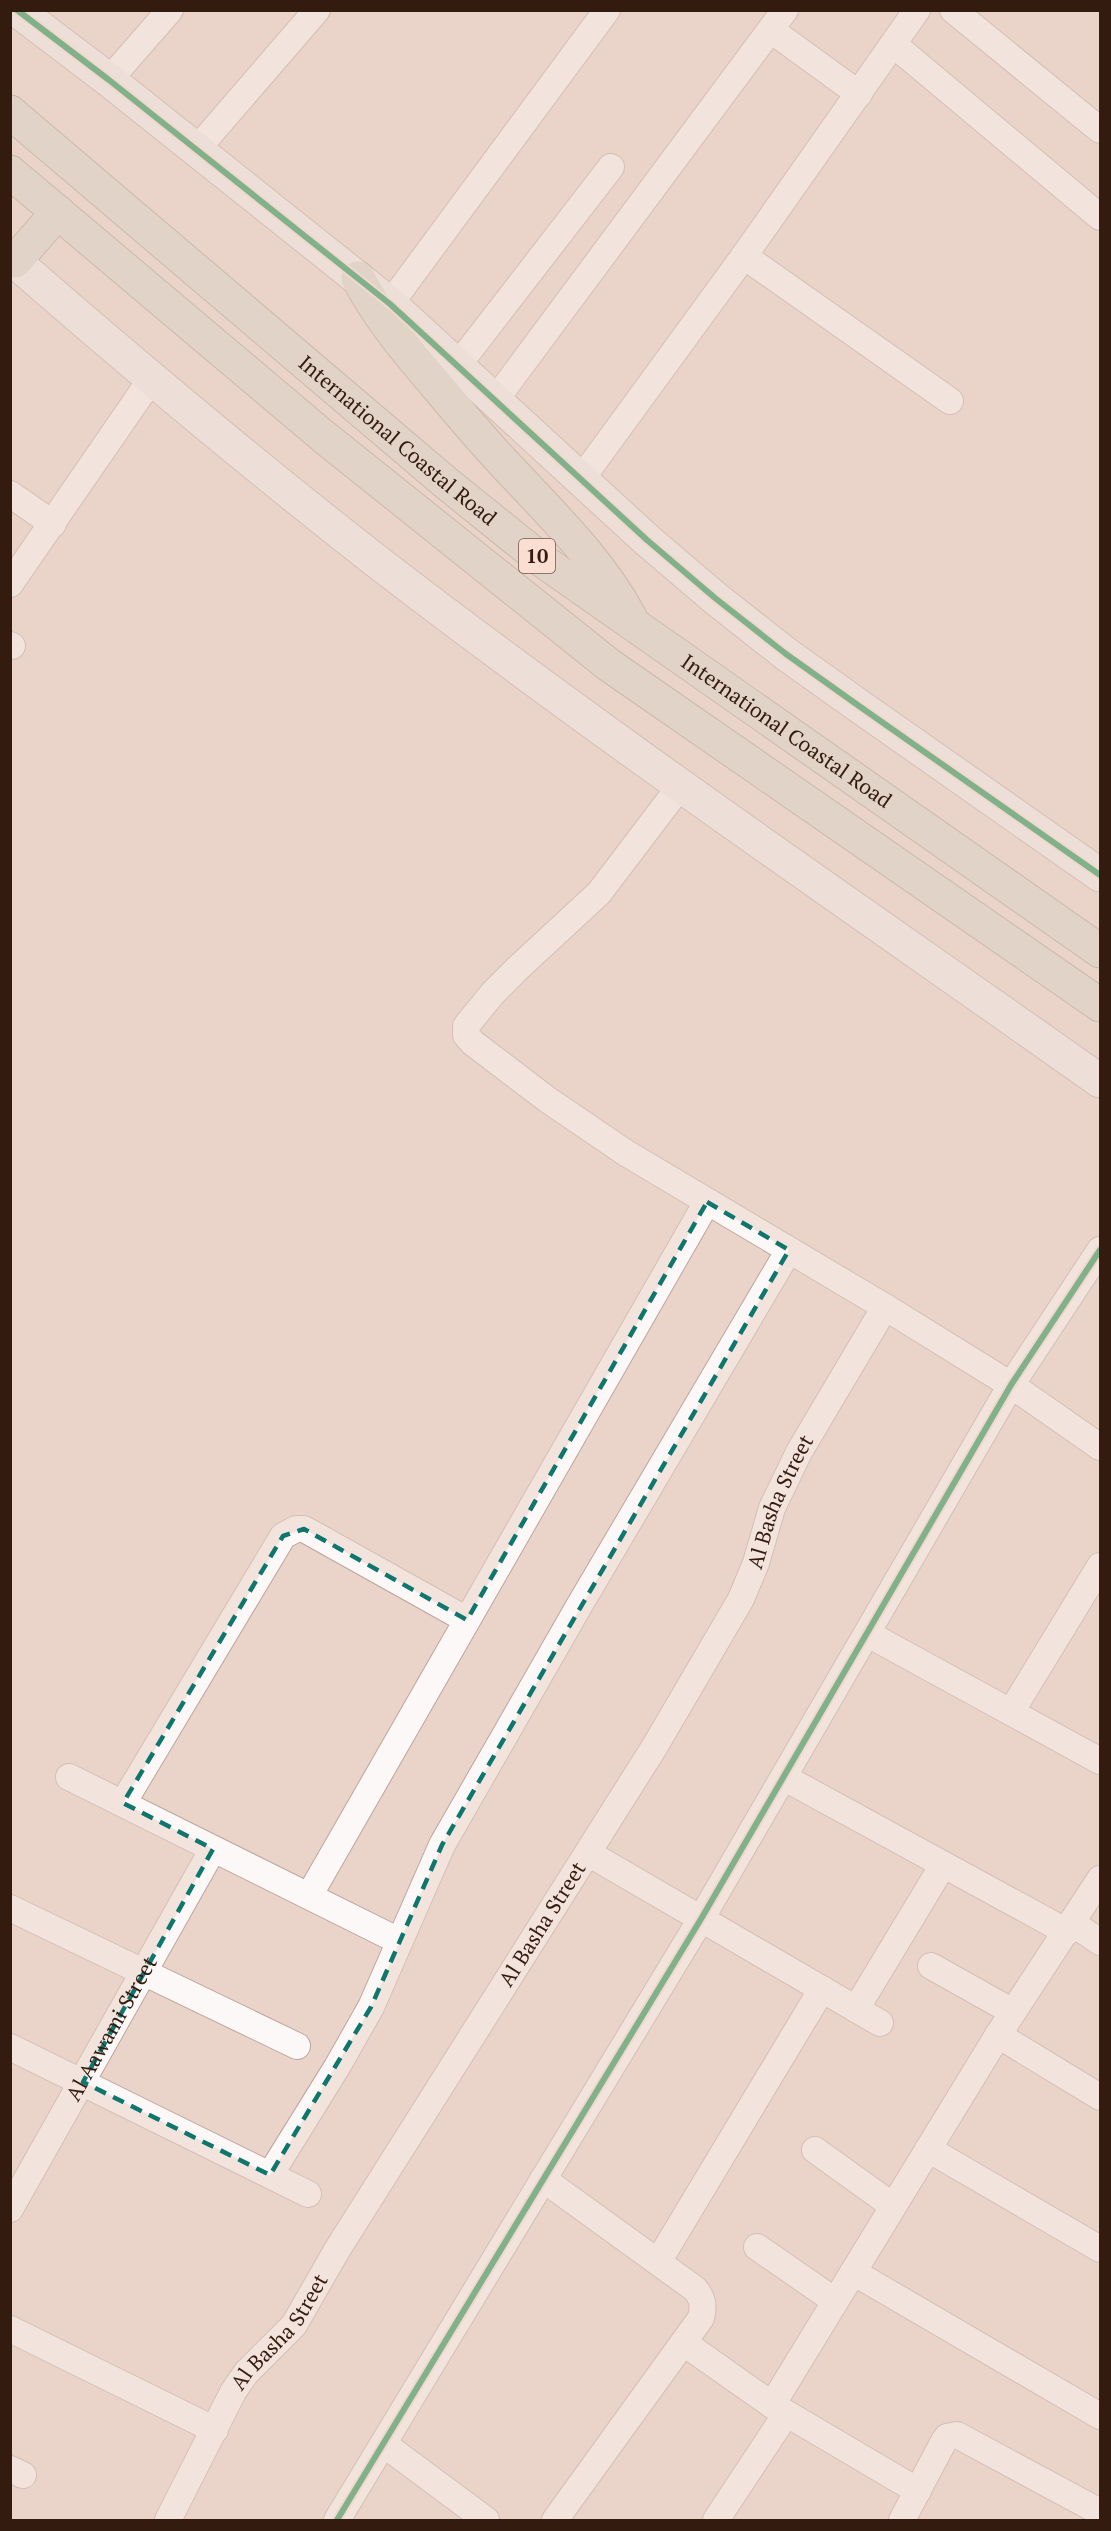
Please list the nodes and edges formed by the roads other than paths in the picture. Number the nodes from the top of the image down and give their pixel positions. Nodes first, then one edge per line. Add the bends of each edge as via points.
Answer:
1 (17, 10) edge
2 (170, 10) edge
3 (317, 10) edge
4 (607, 10) edge
5 (917, 10) edge
6 (953, 10) edge
7 (778, 20) edge
8 (893, 44) junction
9 (109, 80) junction
10 (859, 94) junction
11 (10, 112) edge
12 (1101, 129) edge
13 (196, 149) junction
14 (611, 167) dead end
15 (10, 172) edge
16 (58, 212) junction
17 (1101, 217) edge
18 (744, 256) junction
19 (13, 259) edge
20 (358, 278) junction
21 (390, 304) junction
22 (458, 365) junction
23 (152, 378) junction
24 (496, 399) junction
25 (950, 401) dead end
26 (582, 478) junction
27 (10, 494) edge
28 (53, 524) junction
29 (10, 584) edge
30 (637, 629) junction
31 (681, 785) junction
32 (1101, 875) edge
33 (1101, 951) edge
34 (1101, 1005) edge
35 (1101, 1081) edge
36 (707, 1202) junction
37 (789, 1250) junction
38 (1101, 1250) edge
39 (885, 1307) junction
40 (1011, 1385) junction
41 (1098, 1440) edge
42 (1101, 1566) edge
43 (467, 1620) junction
44 (868, 1634) junction
45 (1011, 1712) junction
46 (1101, 1761) edge
47 (69, 1777) dead end
48 (784, 1779) junction
49 (123, 1803) junction
50 (213, 1848) junction
51 (588, 1853) junction
52 (943, 1864) junction
53 (1101, 1880) edge
54 (309, 1896) junction
55 (10, 1908) edge
56 (701, 1919) junction
57 (1070, 1928) junction
58 (399, 1941) junction
59 (1101, 1942) edge
60 (931, 1966) dead end
61 (144, 1972) junction
62 (822, 1989) junction
63 (856, 2009) junction
64 (1013, 2013) junction
65 (880, 2023) dead end
66 (998, 2035) junction
67 (297, 2046) dead end
68 (10, 2047) edge
69 (83, 2082) junction
70 (1101, 2097) edge
71 (815, 2150) dead end
72 (928, 2150) junction
73 (270, 2175) junction
74 (543, 2179) junction
75 (308, 2194) dead end
76 (12, 2204) edge
77 (893, 2206) junction
78 (757, 2247) dead end
79 (1101, 2249) edge
80 (658, 2262) junction
81 (853, 2272) junction
82 (835, 2301) junction
83 (10, 2329) edge
84 (684, 2343) junction
85 (779, 2410) junction
86 (1101, 2416) edge
87 (215, 2430) junction
88 (385, 2445) junction
89 (918, 2491) junction
90 (1101, 2512) edge
91 (168, 2520) edge
92 (337, 2520) edge
93 (486, 2520) edge
94 (555, 2520) edge
95 (716, 2520) edge
96 (902, 2520) edge

1 - 9 street
2 - 9 street
3 - 13 street
4 - 21 street
5 - 8 street
6 - 12 street
7 - 10 street
7 - 24 street
8 - 10 street
8 - 17 street
9 - 13 street
10 - 18 street
11 - 30 highway, International Coastal Road / 10 via 445,482 543,561
13 - 20 street
14 - 22 street
15 - 16 highway, International Coastal Road / 10
16 - 19 highway
16 - 34 highway, International Coastal Road / 10 via 358,465 609,665
18 - 25 street
18 - 26 street
19 - 23 street
20 - 21 street
20 - 30 highway via 372,306 410,356 595,561
21 - 22 street
22 - 24 street
23 - 28 street
23 - 31 street via 376,560
24 - 26 street
26 - 32 street via 664,554 786,654
27 - 28 street
28 - 29 street
30 - 33 highway, International Coastal Road / 10
31 - 35 street
31 - 36 street via 599,892 494,993 466,1026 466,1035 548,1100
36 - 37 street
36 - 43 street
37 - 39 street
37 - 58 street via 442,1845
38 - 40 street
39 - 40 street
39 - 51 street, Al Basha Street via 794,1461 772,1508 741,1599
40 - 41 street
40 - 44 street
42 - 45 street
43 - 49 street via 304,1529 289,1531
43 - 54 street
44 - 45 street
44 - 48 street
45 - 46 street
47 - 49 street
48 - 52 street
48 - 56 street
49 - 50 street
50 - 54 street
50 - 61 street, Al Aawami Street
51 - 56 street
51 - 87 street, Al Basha Street via 294,2325 246,2373
52 - 57 street
52 - 63 street
53 - 57 street
54 - 58 street
55 - 61 street
56 - 62 street
56 - 74 street
57 - 59 street
57 - 64 street
58 - 73 street via 371,2007 338,2067
60 - 64 street
61 - 67 street
61 - 69 street, Al Aawami Street
62 - 63 street
62 - 80 street
63 - 65 street
64 - 66 street
66 - 70 street
66 - 72 street
68 - 69 street
69 - 73 street
69 - 76 street, Al Aawami Street
71 - 77 street
72 - 77 street
72 - 79 street
73 - 75 street
74 - 80 street
74 - 88 street
77 - 81 street
78 - 82 street
80 - 84 street via 701,2297 701,2318
81 - 82 street
81 - 86 street
82 - 85 street
83 - 87 street
84 - 85 street
84 - 94 street
85 - 89 street
85 - 95 street
87 - 91 street, Al Basha Street
88 - 92 street
88 - 93 street
89 - 90 street via 947,2437 957,2435
89 - 96 street

